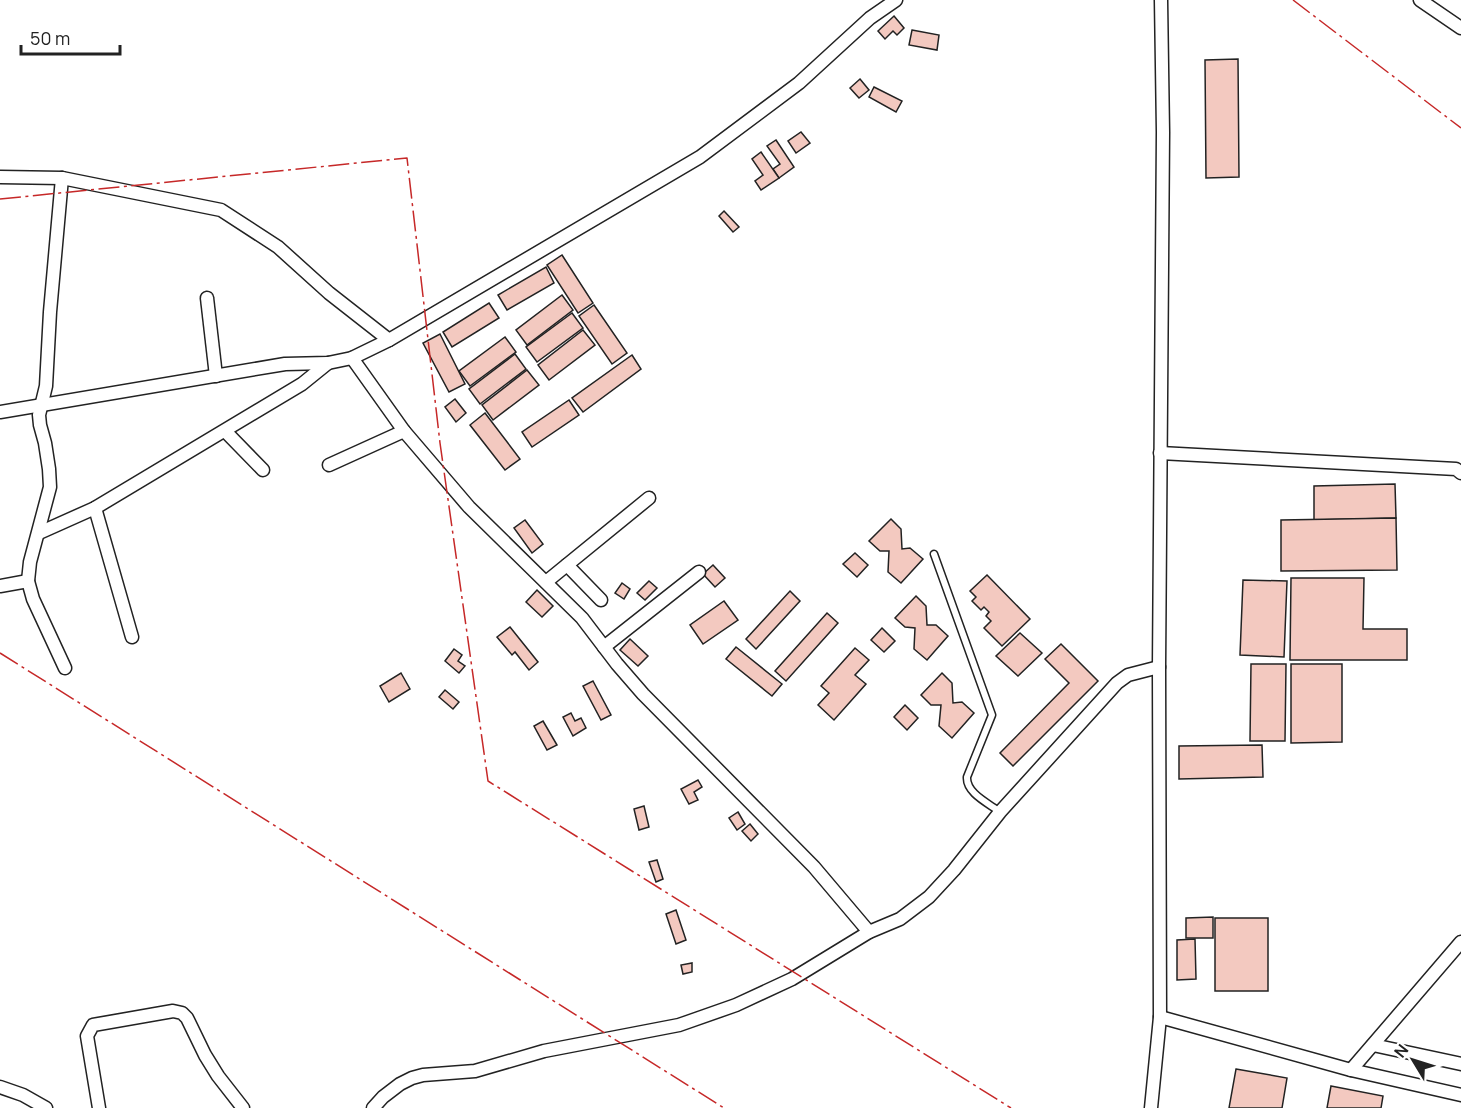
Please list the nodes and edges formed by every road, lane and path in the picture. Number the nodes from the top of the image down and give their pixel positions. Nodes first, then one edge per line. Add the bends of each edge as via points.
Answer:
1 (896, 0) edge
2 (1161, 0) edge
3 (1420, 0) edge
4 (1461, 28) edge
5 (0, 177) edge
6 (62, 178) junction
7 (207, 298) dead end
8 (388, 340) junction
9 (352, 358) junction
10 (328, 363) junction
11 (216, 376) junction
12 (43, 405) junction
13 (0, 412) edge
14 (225, 431) junction
15 (404, 431) junction
16 (1160, 453) junction
17 (329, 465) dead end
18 (1459, 468) edge
19 (264, 470) dead end
20 (650, 498) dead end
21 (95, 508) junction
22 (39, 533) junction
23 (934, 554) dead end
24 (567, 565) junction
25 (699, 572) dead end
26 (28, 581) junction
27 (546, 582) junction
28 (0, 585) edge
29 (601, 600) dead end
30 (132, 637) dead end
31 (604, 646) junction
32 (1159, 667) junction
33 (65, 668) dead end
34 (1000, 812) junction
35 (869, 932) junction
36 (1461, 942) edge
37 (1160, 1017) junction
38 (1373, 1045) junction
39 (1461, 1064) edge
40 (1351, 1070) junction
41 (0, 1087) edge
42 (1461, 1095) edge
43 (46, 1108) edge
44 (99, 1108) edge
45 (243, 1108) edge
46 (373, 1108) edge
47 (1151, 1108) edge

1 - 8 street via 870,18 800,83 700,157
2 - 16 street
3 - 4 street
5 - 6 street
6 - 8 street via 221,210 278,247
6 - 12 street
7 - 11 street
8 - 9 street
9 - 10 street
9 - 15 street
10 - 11 street via 285,364
10 - 14 street via 302,384
11 - 12 street
12 - 13 street
12 - 22 street via 39,415 50,488
14 - 19 street
14 - 21 street
15 - 17 street
15 - 27 street via 468,507
16 - 18 street
16 - 32 street
20 - 24 street
21 - 22 street
21 - 30 street
22 - 26 street
23 - 34 lane via 992,715 967,783
24 - 27 street
24 - 29 street
25 - 31 street
26 - 28 street
26 - 33 street
27 - 31 street
31 - 35 street via 644,693 814,867
32 - 34 street via 1128,675 1117,683
32 - 37 street
34 - 35 street via 929,897 900,919
35 - 46 street via 792,979 727,1008 679,1025 544,1051 475,1071 412,1078
36 - 38 street
37 - 40 street
37 - 47 street
38 - 39 street
38 - 40 street
40 - 42 street
41 - 43 street
44 - 45 street via 89,1030 93,1025 174,1011 187,1018 213,1069

